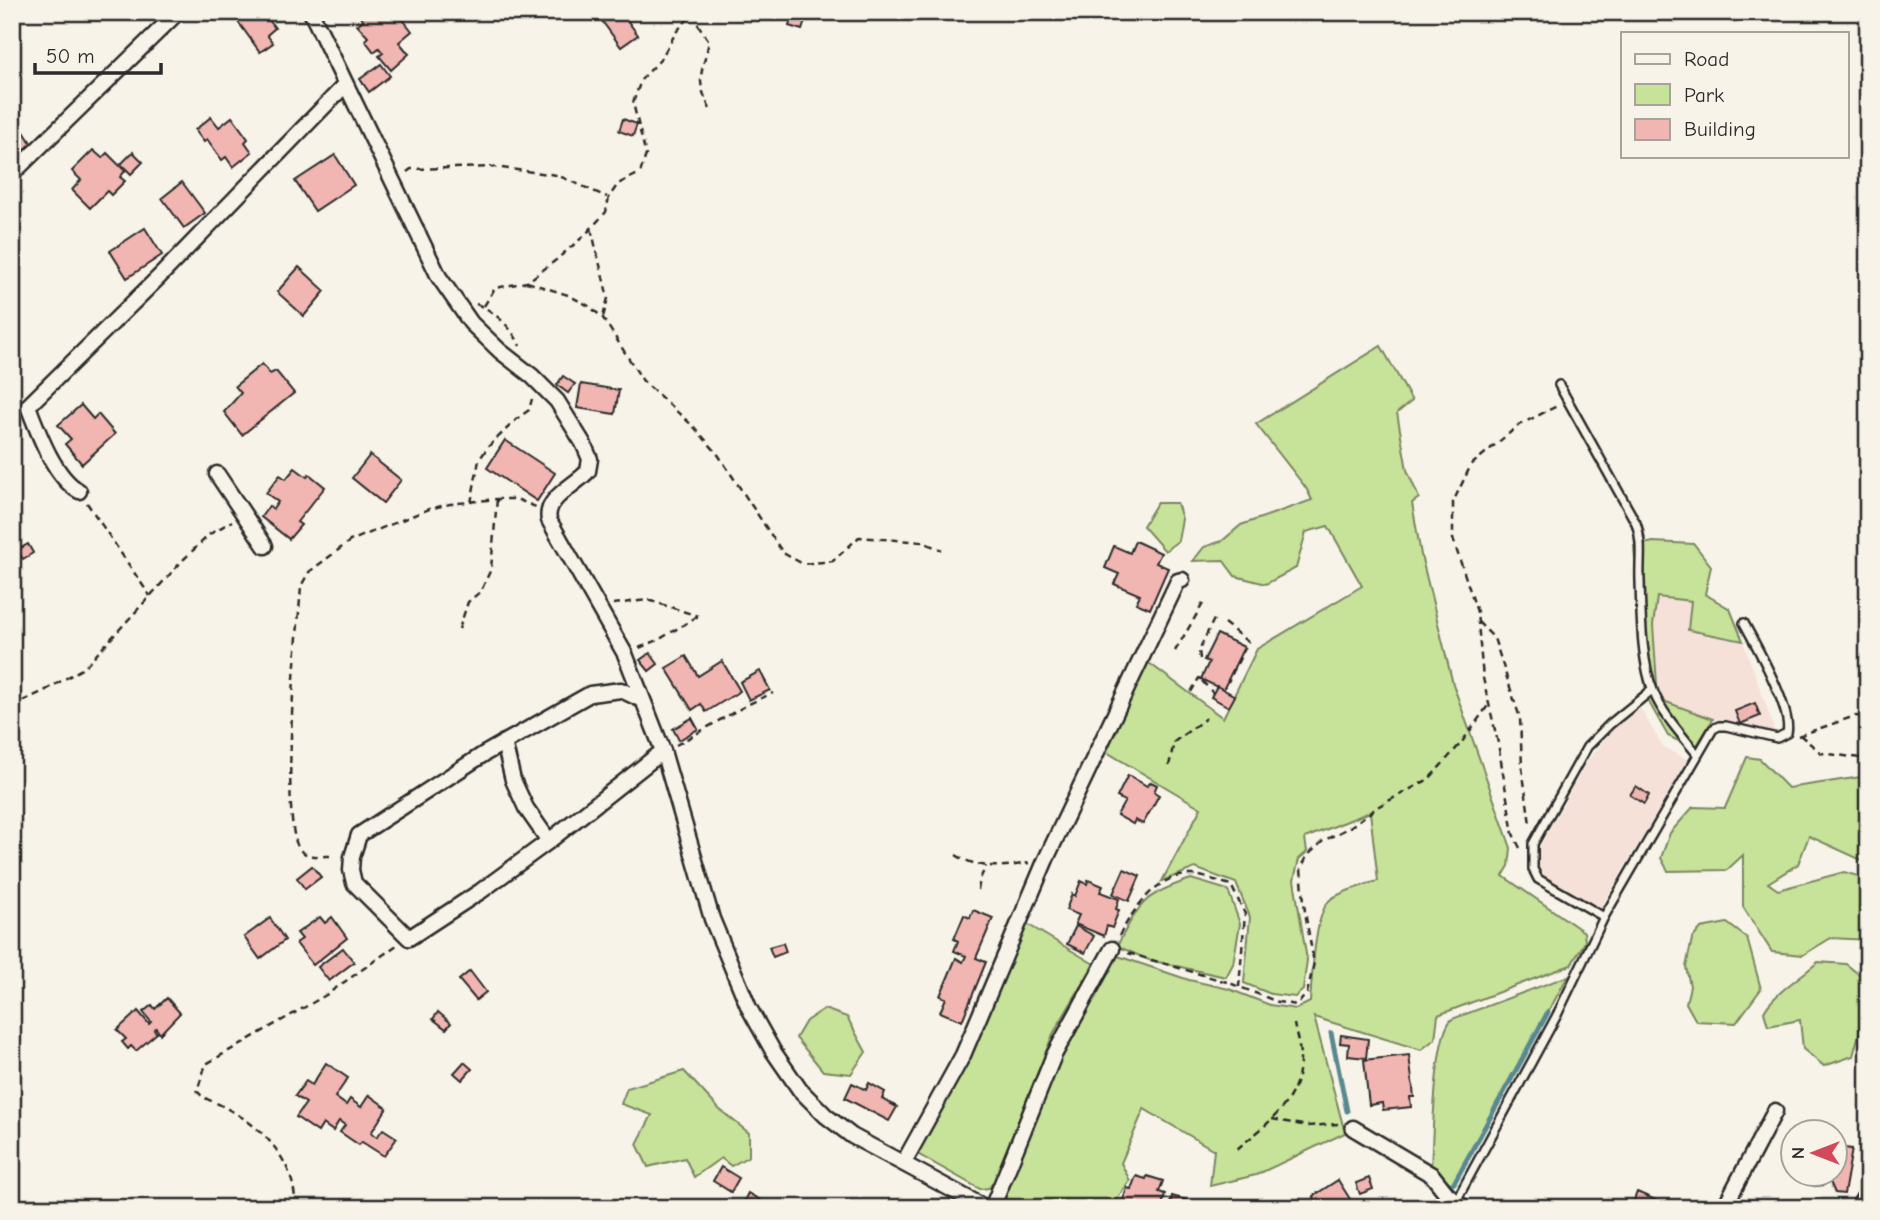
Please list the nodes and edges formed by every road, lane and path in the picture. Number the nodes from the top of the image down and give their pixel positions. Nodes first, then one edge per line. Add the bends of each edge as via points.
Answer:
1 (178, 12) edge
2 (311, 12) edge
3 (696, 12) edge
4 (345, 85) junction
5 (710, 109) dead end
6 (12, 174) edge
7 (393, 183) junction
8 (609, 197) junction
9 (591, 228) junction
10 (527, 282) junction
11 (484, 306) dead end
12 (603, 318) junction
13 (532, 376) junction
14 (1559, 385) dead end
15 (1568, 400) junction
16 (216, 474) dead end
17 (79, 491) joint
18 (497, 499) junction
19 (471, 503) junction
20 (547, 511) junction
21 (244, 514) junction
22 (265, 546) dead end
23 (942, 550) dead end
24 (1182, 580) dead end
25 (150, 596) junction
26 (1204, 602) dead end
27 (599, 606) junction
28 (1216, 615) dead end
29 (1478, 622) junction
30 (1744, 623) dead end
31 (1224, 624) dead end
32 (458, 629) dead end
33 (1175, 651) dead end
34 (625, 654) junction
35 (1200, 659) dead end
36 (1199, 678) junction
37 (1205, 681) dead end
38 (1228, 682) dead end
39 (1652, 690) junction
40 (1191, 692) dead end
41 (773, 693) dead end
42 (1213, 693) dead end
43 (642, 700) junction
44 (1489, 704) junction
45 (12, 706) edge
46 (1206, 718) dead end
47 (1868, 718) edge
48 (1800, 735) junction
49 (1782, 737) junction
50 (504, 742) junction
51 (663, 751) junction
52 (1697, 754) junction
53 (1868, 759) edge
54 (1169, 766) dead end
55 (549, 841) junction
56 (1533, 844) junction
57 (956, 855) dead end
58 (330, 856) dead end
59 (1046, 859) junction
60 (986, 866) junction
61 (1533, 869) junction
62 (978, 890) dead end
63 (1604, 916) junction
64 (409, 938) junction
65 (1112, 949) junction
66 (1239, 986) junction
67 (1294, 1024) dead end
68 (1775, 1111) dead end
69 (1272, 1119) junction
70 (1353, 1128) joint
71 (1237, 1150) dead end
72 (904, 1162) junction
73 (1868, 1191) edge
74 (1460, 1204) edge
75 (295, 1208) edge
76 (986, 1208) edge
77 (992, 1208) edge
78 (1724, 1208) edge
79 (1858, 1208) edge

1 - 6 street
2 - 4 street
3 - 5 path via 697,23 709,41 699,73
3 - 8 path via 641,80 633,103 646,155 640,173 618,184
4 - 7 street
4 - 17 street via 28,406 59,470
7 - 8 path via 411,169 494,167 557,175
7 - 13 street via 450,295 499,352
8 - 9 path via 606,212
9 - 10 path
9 - 12 path via 608,298
10 - 11 path via 495,288
10 - 12 path via 568,295
12 - 23 path via 643,381 717,453 783,553 803,565 833,561 859,537 922,542
13 - 19 path via 529,410 479,460
13 - 20 street via 557,401 590,459 588,471
14 - 15 lane
15 - 29 path via 1519,425 1471,465 1453,502 1453,540
15 - 39 lane via 1641,536 1640,596
16 - 21 street
17 - 25 path
18 - 19 path
18 - 20 path via 516,499
18 - 32 path via 491,569 481,591 468,602
19 - 58 path via 429,509 351,541 309,572 301,586 290,758 291,822 299,849 309,856
20 - 27 street
21 - 22 street
21 - 25 path via 210,534
24 - 59 street via 1161,615
25 - 45 path via 85,667
26 - 33 path
27 - 34 street
27 - 34 path via 648,600 698,617
28 - 35 path via 1199,650
29 - 44 path
29 - 56 path via 1494,638 1520,718
30 - 49 lane via 1787,714 1789,726
31 - 38 path via 1248,642
34 - 43 street
36 - 37 path
36 - 40 path
36 - 42 path
39 - 52 lane
39 - 56 lane via 1609,723 1587,747
41 - 51 path
43 - 50 street via 621,690 590,694
43 - 51 street
44 - 61 path via 1513,834
44 - 66 path via 1429,779 1323,841 1307,856 1301,869 1314,963 1307,993 1297,1004 1278,1002
46 - 54 path via 1174,742
47 - 48 path via 1855,716
48 - 49 path
48 - 53 path via 1821,753
49 - 52 lane via 1719,726
50 - 55 street via 513,780
50 - 64 street via 359,835 352,857 354,883
51 - 55 street
51 - 72 street via 712,919 748,1009 772,1051 826,1116 852,1136
52 - 63 lane
55 - 64 street
56 - 61 lane
57 - 60 path
59 - 60 path
59 - 72 street via 962,1055
60 - 62 path
61 - 63 lane via 1543,883
63 - 74 lane
64 - 75 path via 326,995 206,1064 197,1091 261,1131 285,1161 296,1194
65 - 66 path
65 - 66 path via 1133,912 1162,881 1192,875 1231,885 1245,914
65 - 77 street via 1054,1055
67 - 69 path via 1300,1058 1294,1094
68 - 78 street
69 - 70 path
69 - 71 path
70 - 74 street via 1432,1175
72 - 76 street
73 - 79 street

